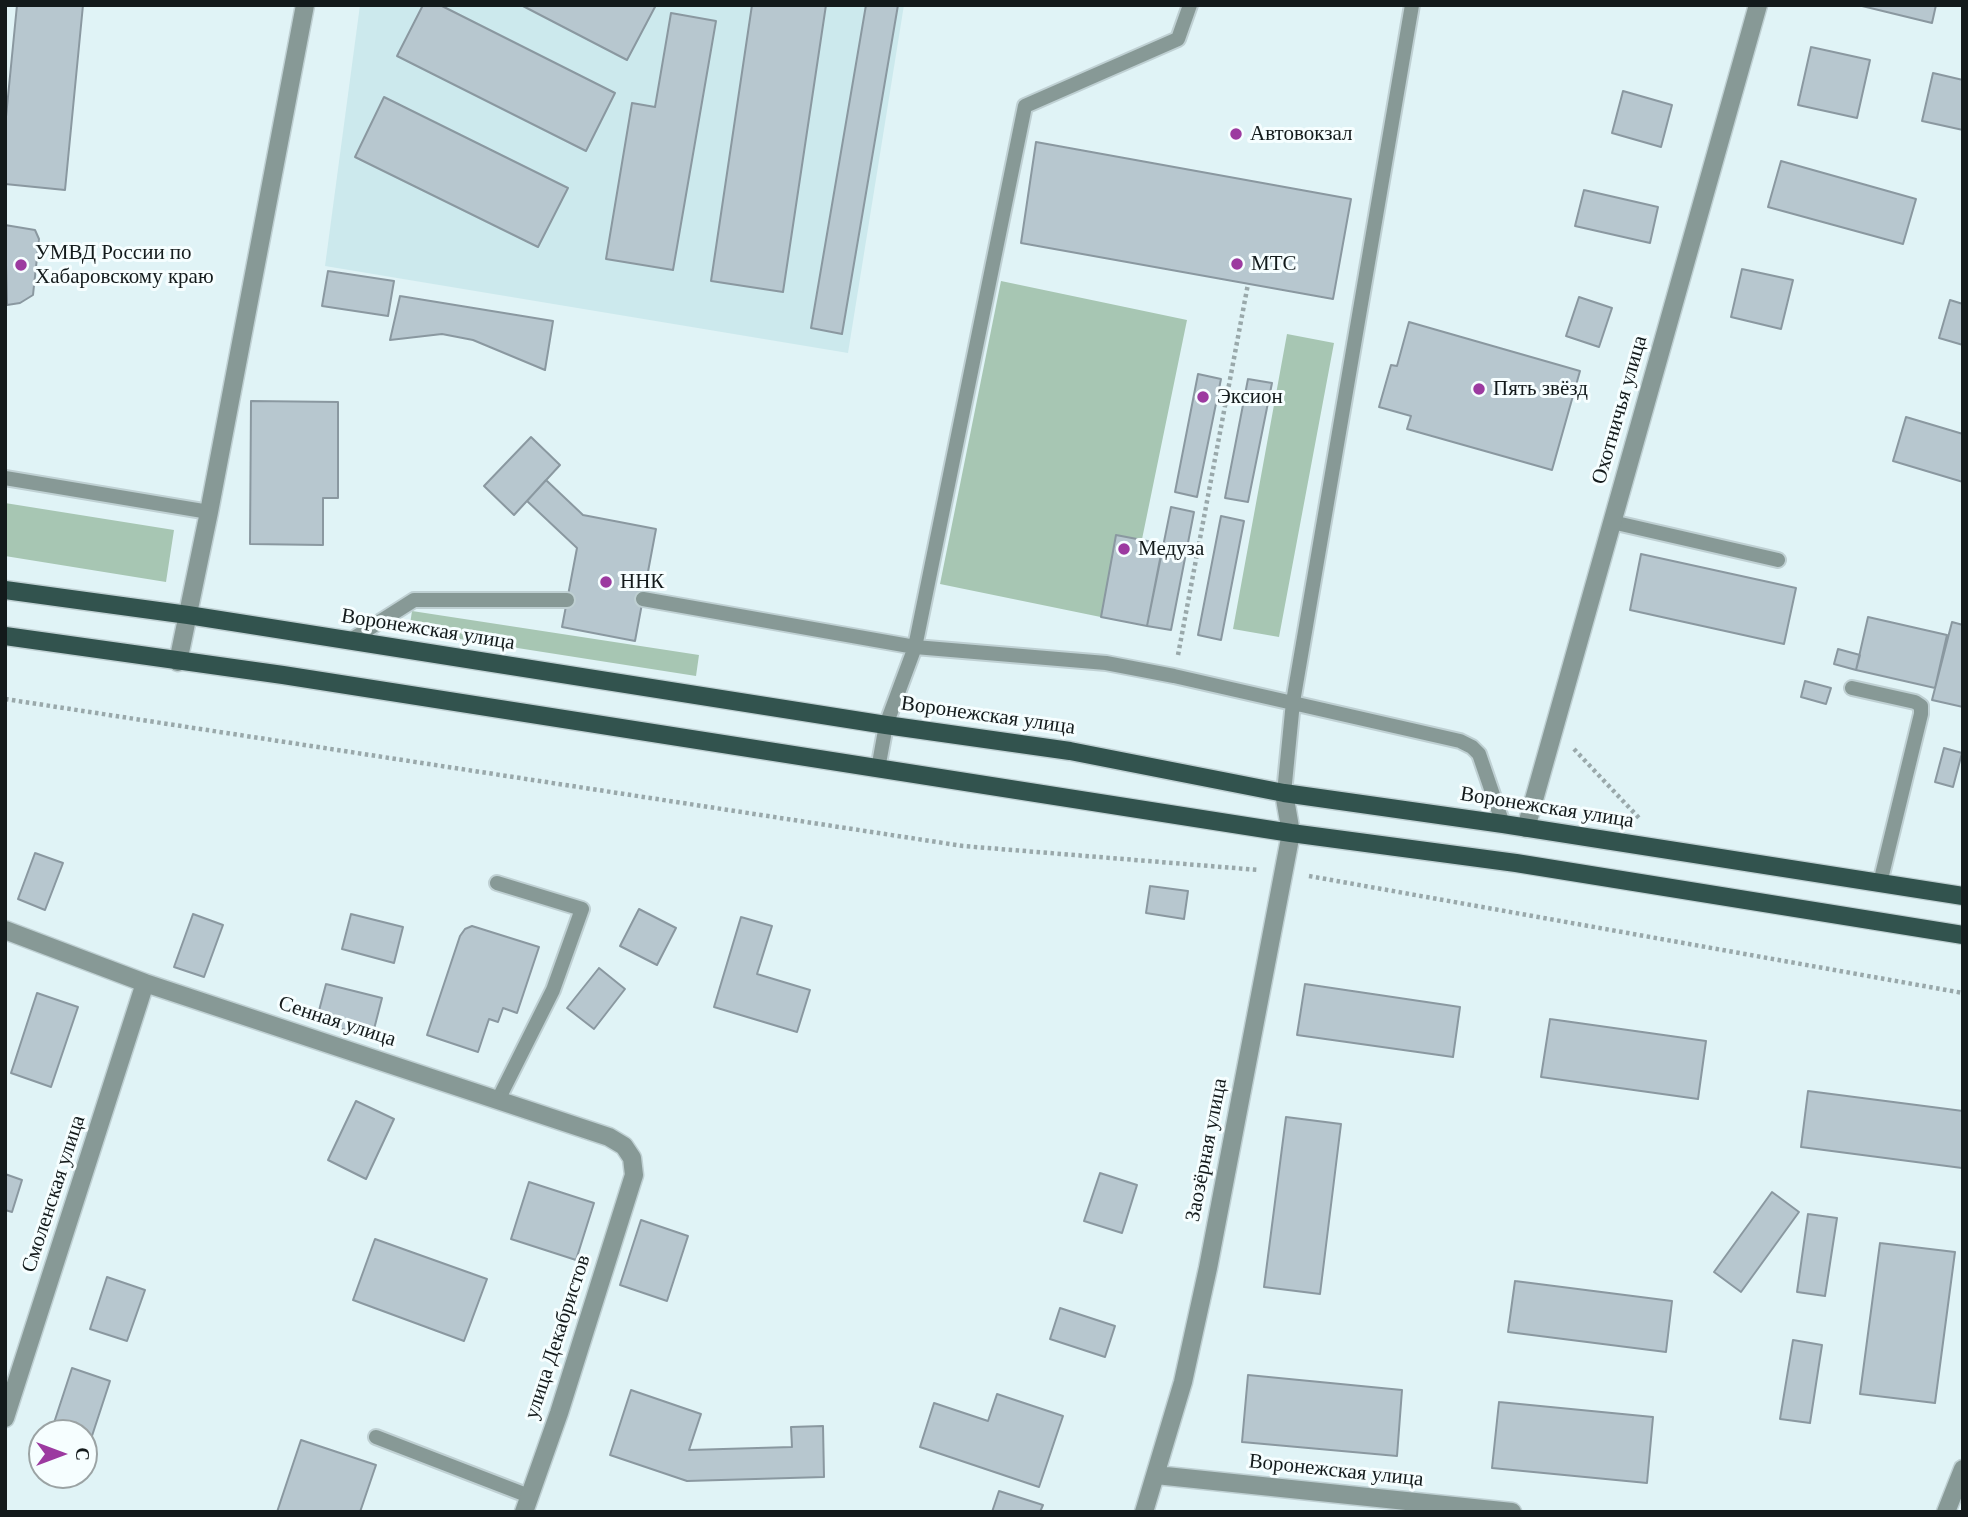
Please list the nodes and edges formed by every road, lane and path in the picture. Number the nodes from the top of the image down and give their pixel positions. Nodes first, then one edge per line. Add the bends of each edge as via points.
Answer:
1 (305, 5) edge
2 (1191, 5) edge
3 (1412, 5) edge
4 (1758, 5) edge
5 (1248, 284) dead end
6 (5, 478) edge
7 (209, 512) junction
8 (1612, 522) junction
9 (1778, 560) dead end
10 (5, 590) edge
11 (643, 599) dead end
12 (567, 600) dead end
13 (188, 615) junction
14 (5, 636) edge
15 (351, 640) junction
16 (915, 647) junction
17 (178, 662) junction
18 (1174, 676) junction
19 (1852, 688) dead end
20 (5, 698) edge
21 (1293, 702) junction
22 (886, 725) junction
23 (1554, 728) junction
24 (878, 769) junction
25 (1284, 793) junction
26 (1503, 824) junction
27 (1648, 827) dead end
28 (1526, 828) junction
29 (1291, 834) junction
30 (1284, 872) junction
31 (497, 883) dead end
32 (1880, 883) junction
33 (1963, 896) edge
34 (5, 930) edge
35 (1963, 935) edge
36 (145, 983) junction
37 (1963, 993) edge
38 (498, 1100) junction
39 (634, 1175) joint
40 (5, 1418) edge
41 (376, 1437) dead end
42 (1963, 1469) edge
43 (1156, 1475) junction
44 (527, 1504) edge
45 (1144, 1512) edge
46 (1512, 1512) edge
47 (1946, 1512) edge

1 - 7 street
2 - 16 lane via 1178,39 1025,106
3 - 21 lane
4 - 8 street, Охотничья улица
5 - 18 path
6 - 7 lane
7 - 13 street
8 - 9 lane
8 - 23 street, Охотничья улица
10 - 13 main road, Воронежская улица
11 - 16 lane
12 - 15 lane via 414,600
13 - 15 main road, Воронежская улица
13 - 17 street
14 - 17 main road
15 - 22 main road, Воронежская улица
16 - 18 lane via 1106,663
16 - 22 lane
17 - 24 main road
18 - 21 lane
19 - 32 lane via 1921,706
20 - 30 path via 962,846
21 - 25 lane
21 - 26 lane via 1472,747 1479,754
22 - 24 lane
22 - 25 main road, Воронежская улица via 1070,751
23 - 27 path
23 - 28 street, Охотничья улица
24 - 29 main road
25 - 26 main road, Воронежская улица
25 - 29 street, Заозёрная улица
26 - 28 main road, Воронежская улица
28 - 32 main road, Воронежская улица
29 - 30 street, Заозёрная улица
29 - 35 main road via 1516,863
30 - 37 path
30 - 43 street, Заозёрная улица via 1208,1268 1183,1382
31 - 38 lane via 582,909 553,990
32 - 33 main road, Воронежская улица
34 - 36 street, Сенная улица
36 - 38 street, Сенная улица
36 - 40 street, Смоленская улица
38 - 39 street, Сенная улица via 609,1137 632,1158
39 - 44 street, улица Декабристов
41 - 44 lane
42 - 47 street
43 - 45 street, Заозёрная улица
43 - 46 street, Воронежская улица

